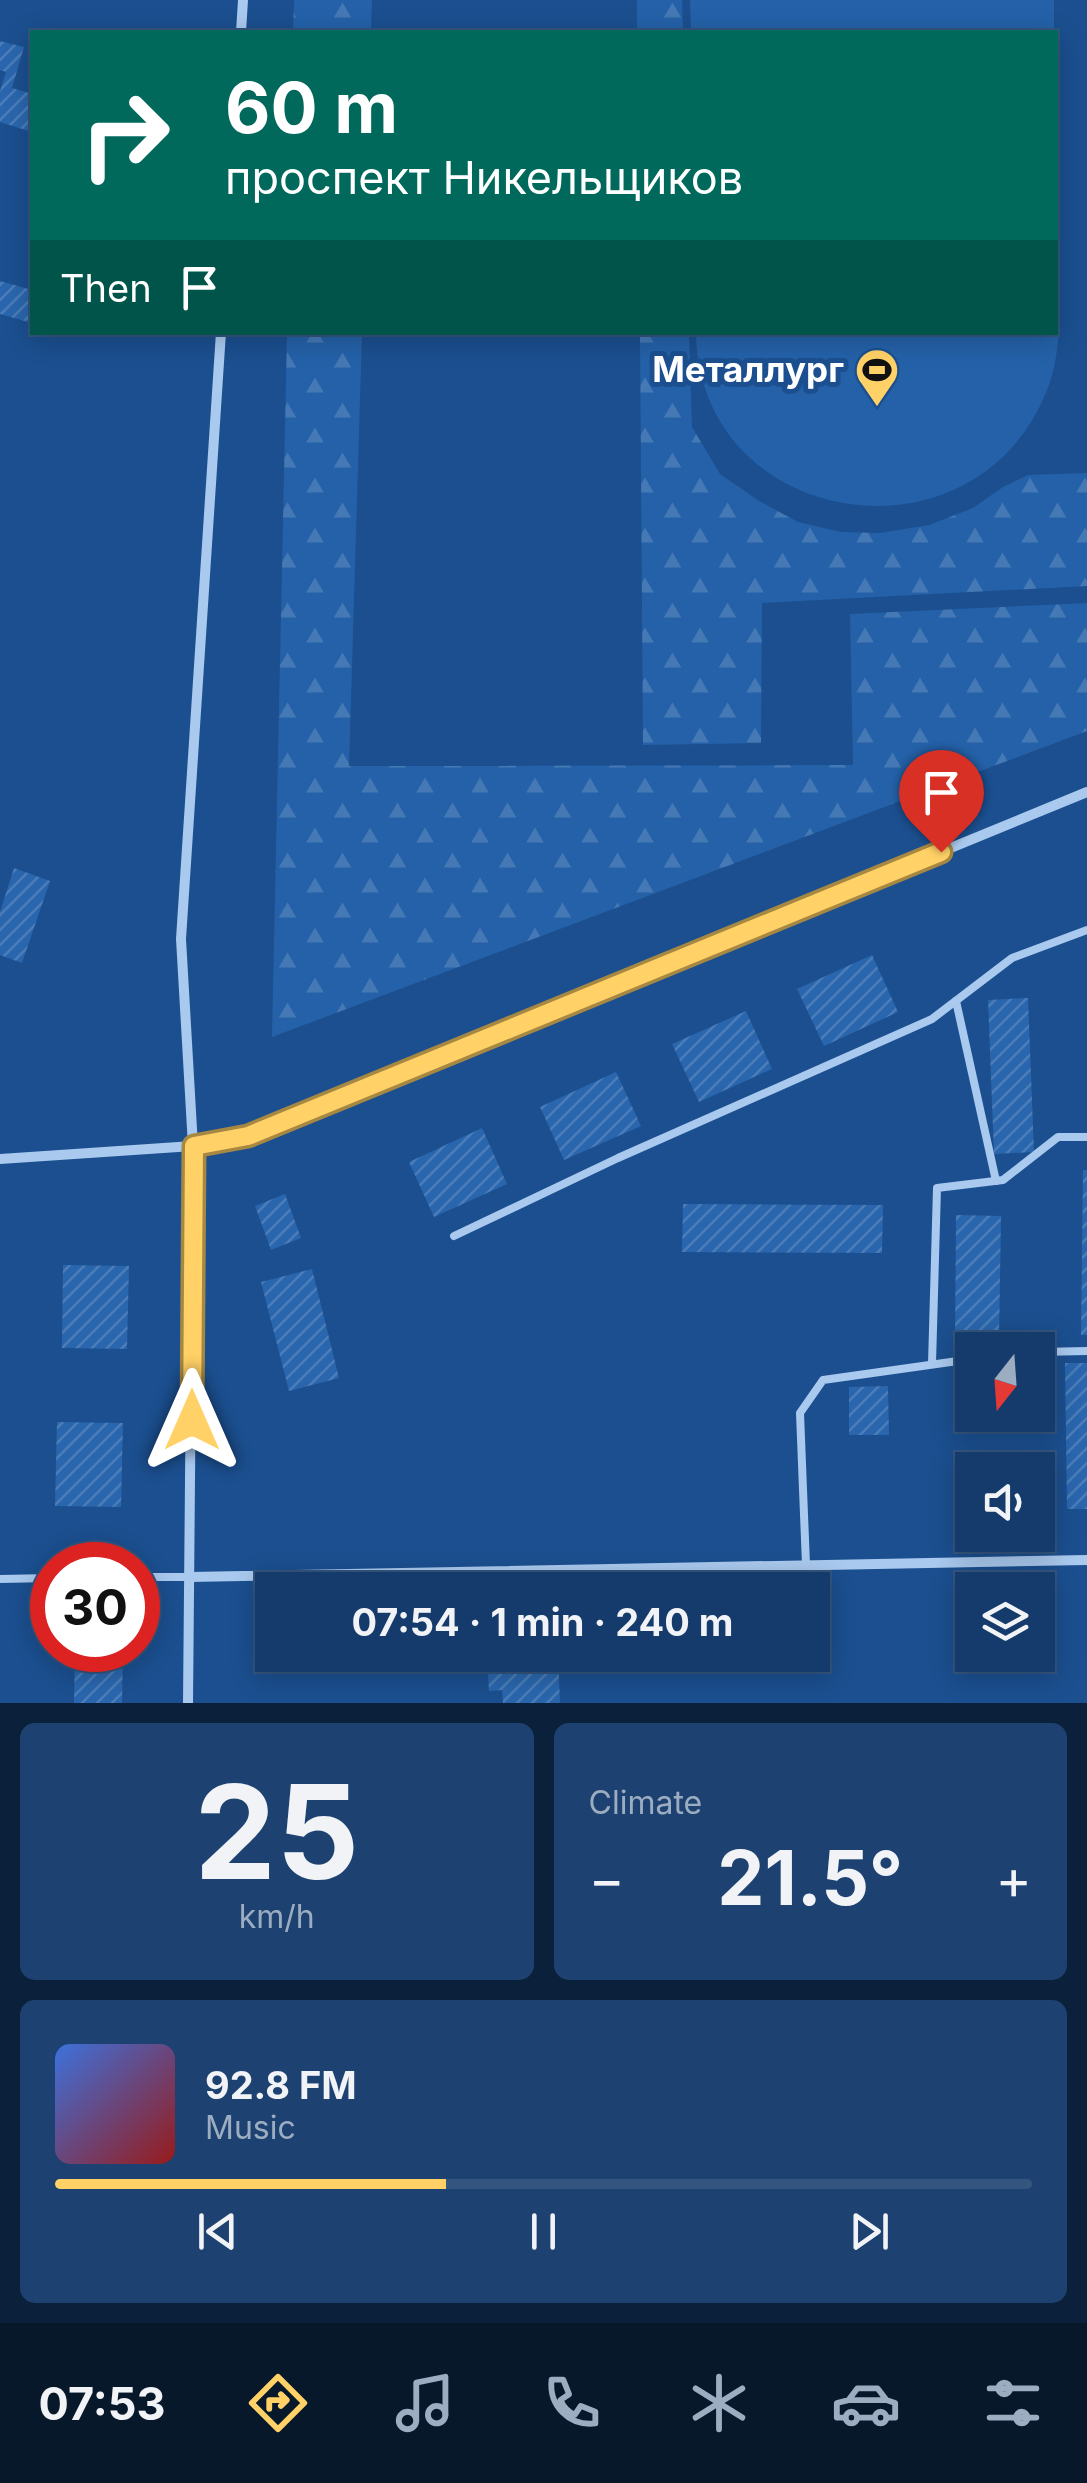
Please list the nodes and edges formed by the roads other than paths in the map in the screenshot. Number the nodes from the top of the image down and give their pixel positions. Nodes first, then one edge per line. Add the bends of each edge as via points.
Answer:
1 (243, 0) edge
2 (241, 30) edge
3 (221, 335) edge
4 (1087, 792) edge
5 (1087, 930) edge
6 (956, 1001) junction
7 (1087, 1137) edge
8 (194, 1146) junction
9 (0, 1159) edge
10 (996, 1180) junction
11 (454, 1236) dead end
12 (1087, 1351) edge
13 (1055, 1352) edge
14 (955, 1361) edge
15 (932, 1364) junction
16 (1087, 1560) edge
17 (806, 1565) junction
18 (190, 1577) junction
19 (30, 1578) edge
20 (160, 1578) edge
21 (0, 1579) edge
22 (188, 1703) edge

1 - 2 street
3 - 8 street via 182,939
4 - 8 street via 248,1136
5 - 6 lane via 1012,958
6 - 10 lane
6 - 11 lane via 932,1019
7 - 10 lane via 1058,1137
8 - 9 street
8 - 18 street
10 - 15 lane via 937,1188
12 - 13 lane
14 - 15 lane
15 - 17 lane via 824,1380 800,1413
16 - 17 street
17 - 18 street
18 - 20 lane
18 - 22 street
19 - 21 lane

